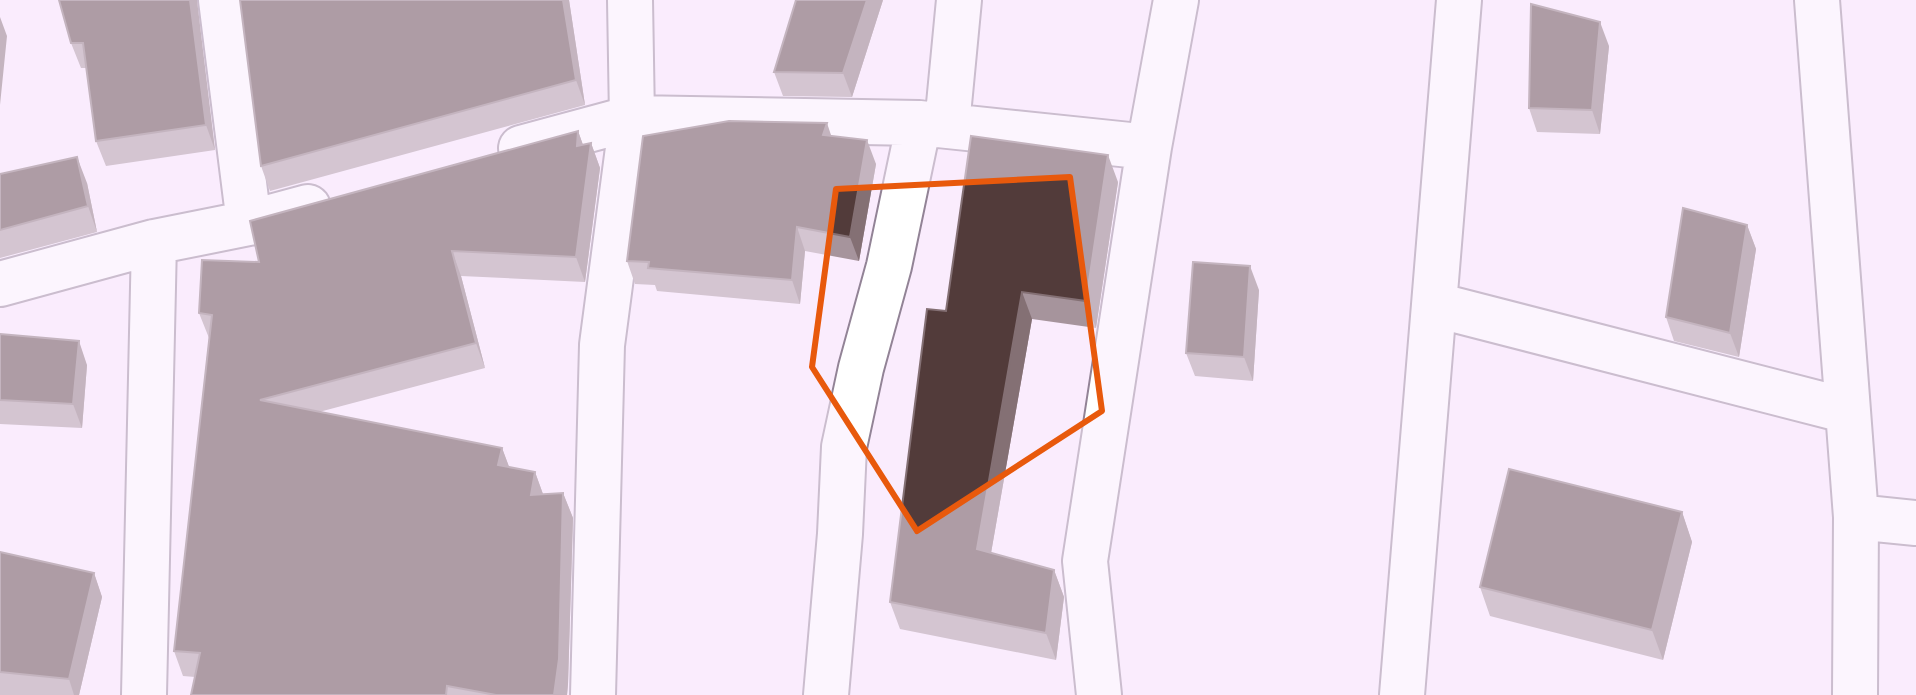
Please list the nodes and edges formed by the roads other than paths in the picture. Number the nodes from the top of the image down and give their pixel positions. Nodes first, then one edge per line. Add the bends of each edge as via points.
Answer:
1 (221, 0) edge
2 (630, 0) edge
3 (959, 0) edge
4 (1176, 0) edge
5 (1459, 0) edge
6 (1817, 0) edge
7 (632, 118) junction
8 (933, 124) junction
9 (1149, 147) junction
10 (488, 157) edge
11 (339, 198) edge
12 (249, 223) junction
13 (154, 242) junction
14 (0, 284) edge
15 (1436, 305) junction
16 (1848, 411) junction
17 (1856, 517) junction
18 (1916, 523) edge
19 (144, 695) edge
20 (593, 695) edge
21 (826, 695) edge
22 (1099, 695) edge
23 (1402, 695) edge
24 (1855, 695) edge

1 - 12 street
2 - 7 street
3 - 8 street
4 - 9 street
5 - 15 street
6 - 16 street
7 - 8 street
7 - 10 street
7 - 20 street via 602,345
8 - 9 street
8 - 21 street via 889,266 844,447
9 - 22 street via 1085,561
11 - 12 street
12 - 13 street
13 - 14 street
13 - 19 street
15 - 16 street
15 - 23 street
16 - 17 street
17 - 18 street
17 - 24 street

